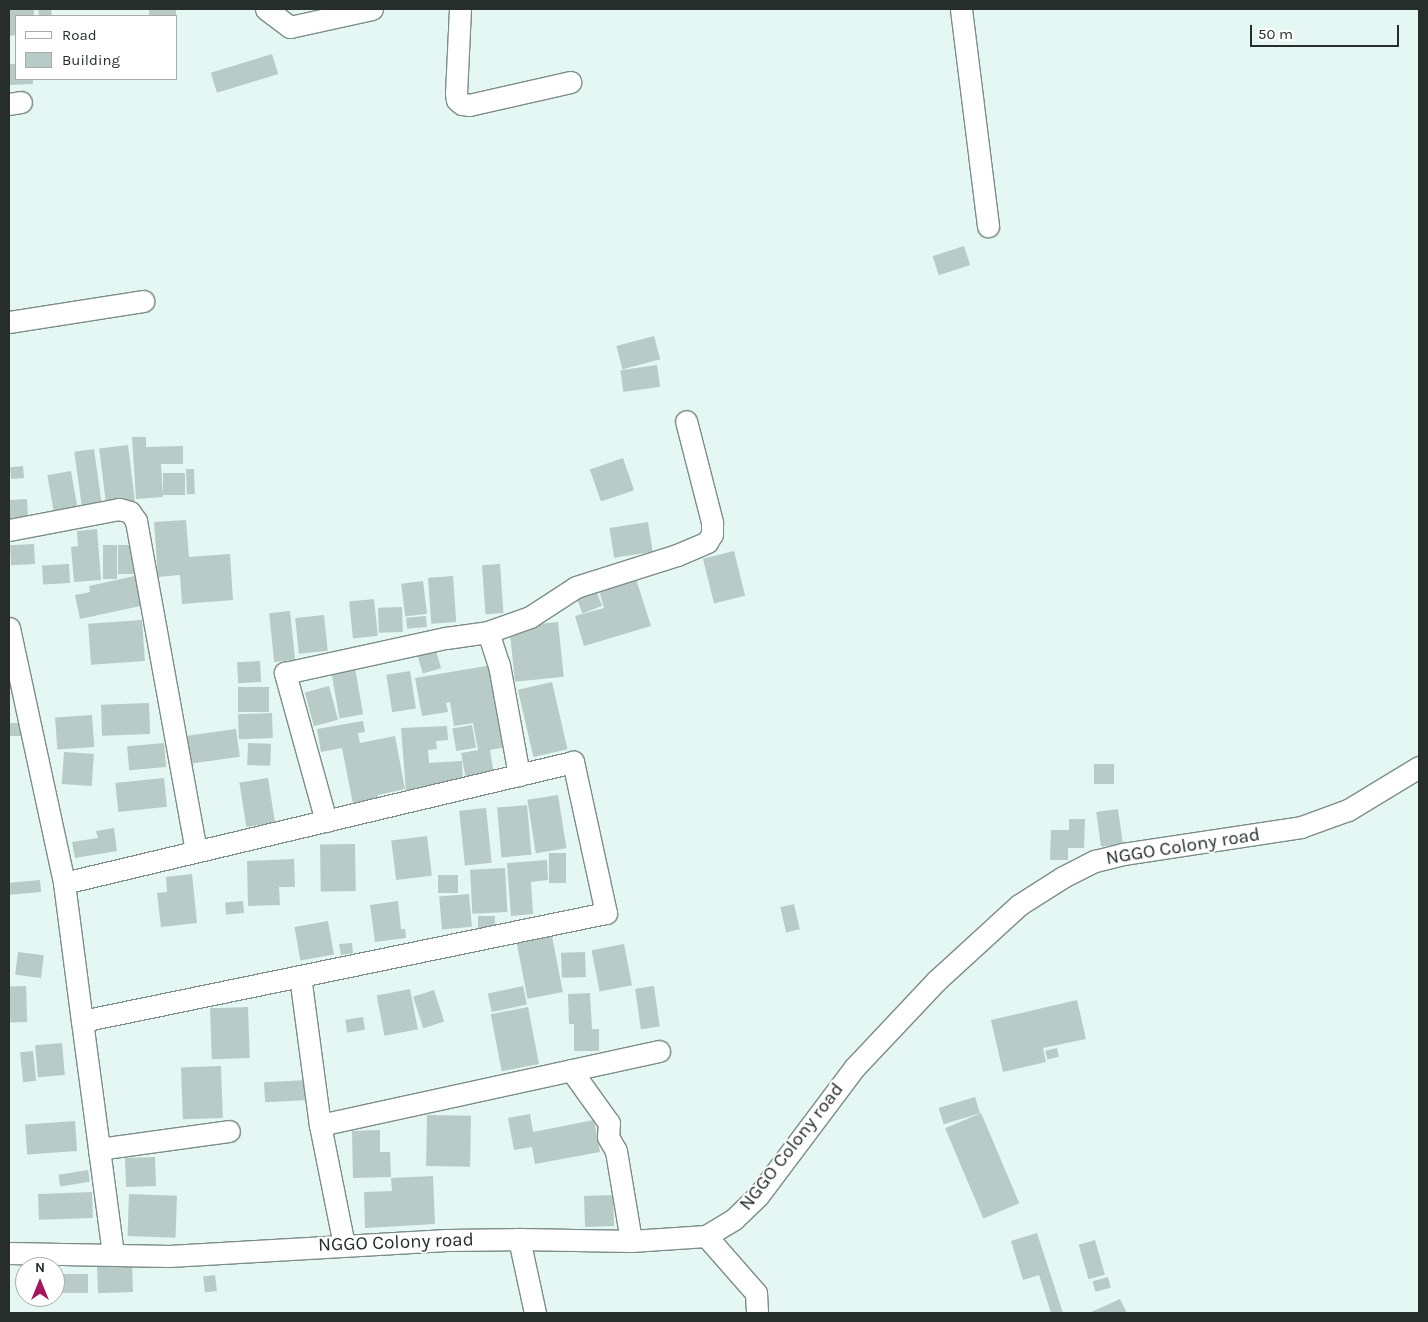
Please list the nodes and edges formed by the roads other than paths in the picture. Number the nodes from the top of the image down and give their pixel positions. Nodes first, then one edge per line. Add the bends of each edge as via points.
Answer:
1 (266, 9) edge
2 (372, 9) edge
3 (460, 9) edge
4 (960, 9) edge
5 (570, 82) dead end
6 (988, 226) dead end
7 (143, 301) dead end
8 (9, 322) edge
9 (686, 421) dead end
10 (9, 530) edge
11 (9, 628) edge
12 (488, 632) junction
13 (1419, 767) edge
14 (518, 775) junction
15 (326, 821) junction
16 (196, 851) junction
17 (64, 883) junction
18 (300, 976) junction
19 (82, 1021) junction
20 (659, 1051) dead end
21 (571, 1070) junction
22 (320, 1125) junction
23 (229, 1131) dead end
24 (99, 1149) junction
25 (706, 1236) junction
26 (519, 1239) junction
27 (631, 1241) junction
28 (344, 1244) junction
29 (9, 1253) edge
30 (113, 1254) junction
31 (535, 1313) edge
32 (757, 1313) edge

1 - 2 street via 290,27
3 - 5 street via 456,93 462,104
4 - 6 street
7 - 8 street
9 - 12 street via 712,522 712,534 706,542 677,555 576,587 530,617
10 - 16 street via 119,509 130,512 136,521
11 - 17 street
12 - 14 street via 499,665
12 - 15 street via 285,673
13 - 25 street, NGGO Colony road via 1348,810 1301,827 1123,854 1095,862 1063,877 1019,905 936,981 855,1067 758,1196 734,1219
14 - 15 street
14 - 18 street via 573,762 606,912
15 - 16 street
16 - 17 street
17 - 19 street
18 - 19 street
18 - 22 street
19 - 24 street
20 - 21 street
21 - 22 street
21 - 27 street via 609,1123 608,1137 616,1151
22 - 28 street
23 - 24 street
24 - 30 street
25 - 27 street, NGGO Colony road
25 - 32 street via 756,1293
26 - 27 street, NGGO Colony road
26 - 28 street, NGGO Colony road
26 - 31 street
28 - 30 street, NGGO Colony road via 168,1256
29 - 30 street, NGGO Colony road

